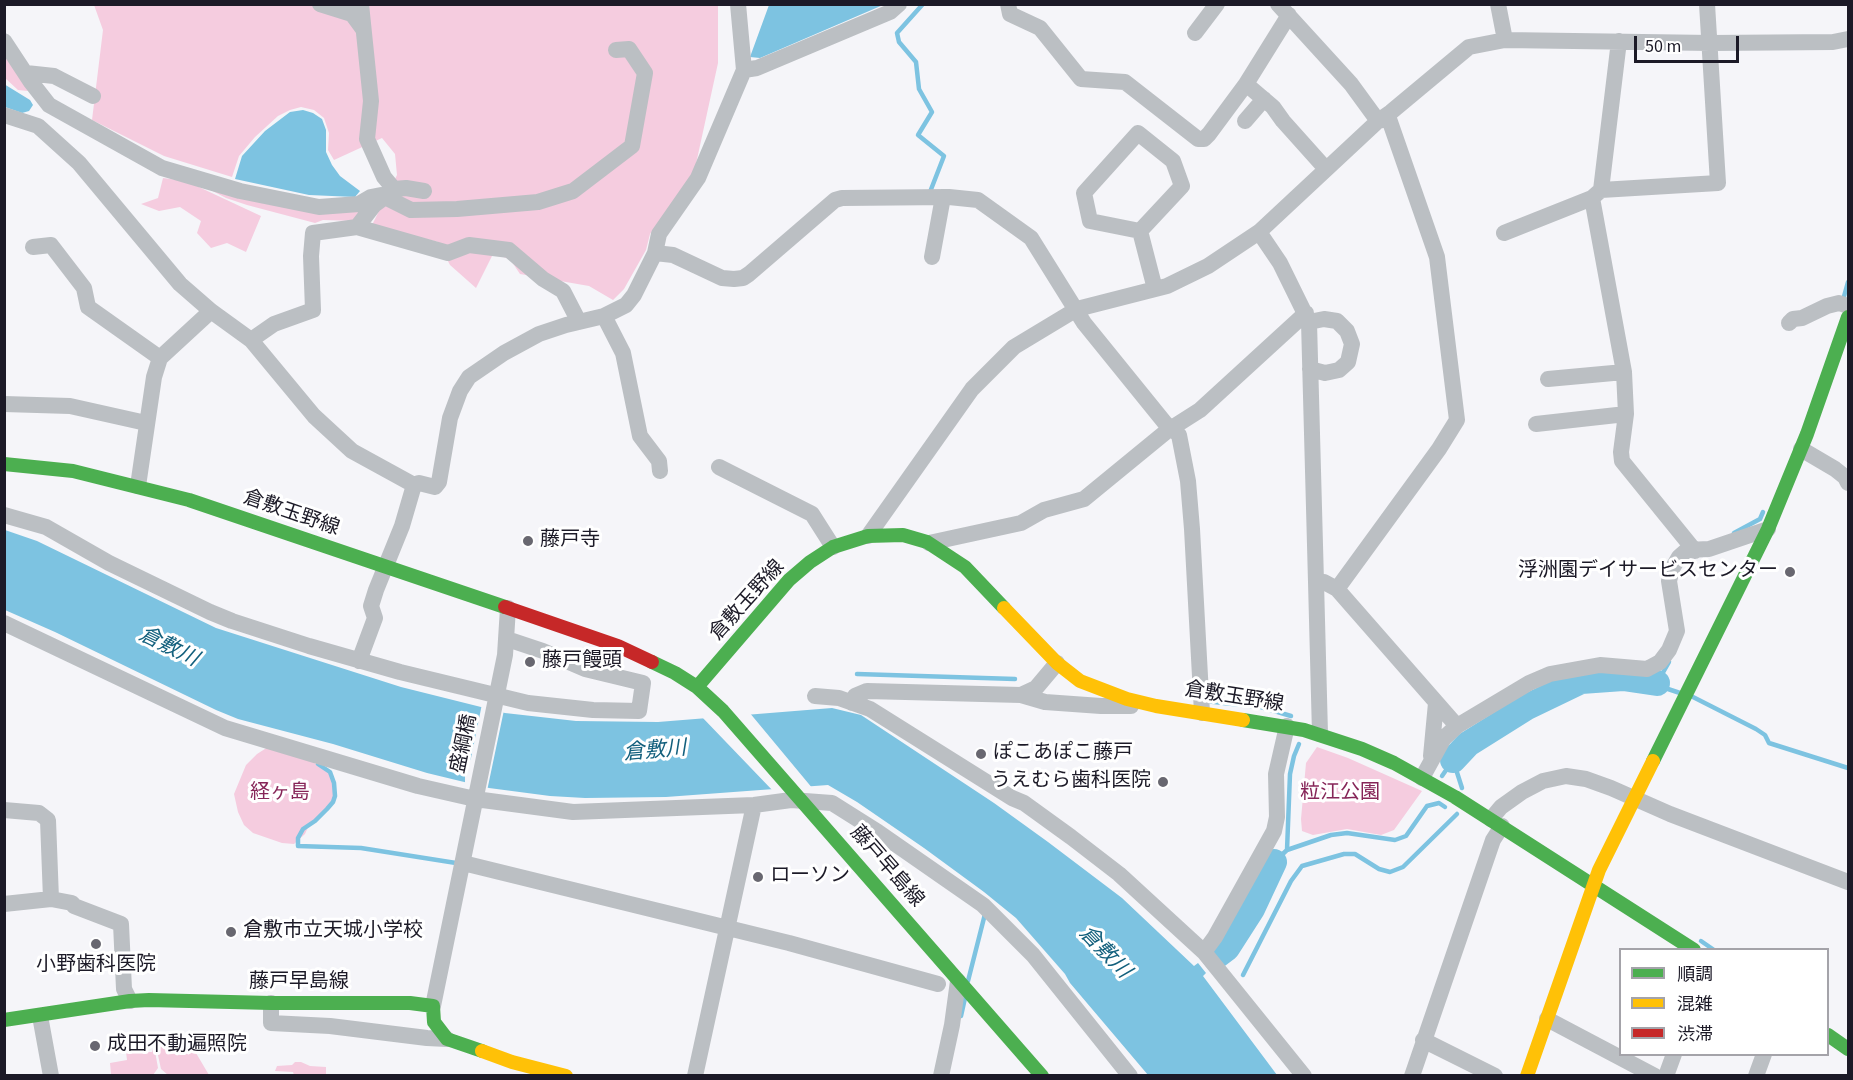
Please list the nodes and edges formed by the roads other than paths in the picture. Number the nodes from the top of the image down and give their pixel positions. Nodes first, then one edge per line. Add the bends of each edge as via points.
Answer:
1 (320, 4) edge
2 (361, 4) edge
3 (738, 4) edge
4 (899, 4) edge
5 (1008, 4) edge
6 (1217, 4) edge
7 (1498, 4) edge
8 (1707, 4) edge
9 (1284, 10) edge
10 (363, 29) junction
11 (1195, 33) dead end
12 (1848, 39) edge
13 (1505, 40) junction
14 (4, 41) edge
15 (1618, 42) junction
16 (1711, 43) junction
17 (616, 50) dead end
18 (744, 70) junction
19 (26, 73) junction
20 (1246, 84) junction
21 (93, 96) dead end
22 (1264, 99) junction
23 (49, 105) junction
24 (4, 115) edge
25 (1245, 121) dead end
26 (1378, 121) junction
27 (38, 126) junction
28 (1326, 169) junction
29 (424, 191) dead end
30 (390, 193) junction
31 (1597, 194) junction
32 (942, 201) junction
33 (357, 227) junction
34 (1140, 231) junction
35 (1258, 232) junction
36 (1504, 233) dead end
37 (33, 247) dead end
38 (656, 253) junction
39 (932, 257) dead end
40 (1155, 290) junction
41 (1077, 309) junction
42 (211, 311) junction
43 (1846, 314) edge
44 (604, 316) junction
45 (1308, 318) junction
46 (579, 322) junction
47 (1789, 323) dead end
48 (251, 340) junction
49 (160, 358) junction
50 (1310, 369) junction
51 (1624, 372) junction
52 (1548, 379) dead end
53 (4, 404) edge
54 (1626, 414) junction
55 (146, 423) junction
56 (1536, 424) dead end
57 (1172, 428) junction
58 (1801, 449) junction
59 (4, 464) edge
60 (719, 467) dead end
61 (660, 471) dead end
62 (1848, 483) edge
63 (414, 485) junction
64 (138, 486) junction
65 (4, 515) edge
66 (1768, 529) junction
67 (868, 536) junction
68 (929, 543) junction
69 (833, 547) junction
70 (1695, 551) junction
71 (386, 567) junction
72 (1324, 583) junction
73 (508, 608) junction
74 (4, 623) edge
75 (507, 639) junction
76 (360, 661) junction
77 (1057, 663) junction
78 (697, 687) junction
79 (1021, 695) junction
80 (815, 696) dead end
81 (496, 699) junction
82 (852, 703) junction
83 (1202, 705) junction
84 (1156, 706) junction
85 (1435, 707) junction
86 (1287, 726) junction
87 (1320, 726) junction
88 (1457, 726) junction
89 (1431, 763) junction
90 (1422, 778) junction
91 (476, 797) junction
92 (799, 797) junction
93 (1633, 798) junction
94 (754, 805) junction
95 (4, 810) edge
96 (1497, 816) junction
97 (463, 863) junction
98 (1848, 882) edge
99 (1593, 886) junction
100 (51, 899) junction
101 (4, 904) edge
102 (727, 928) junction
103 (1691, 948) edge
104 (1204, 952) junction
105 (938, 984) dead end
106 (963, 986) junction
107 (130, 1001) junction
108 (271, 1003) junction
109 (433, 1006) junction
110 (40, 1016) junction
111 (1547, 1019) junction
112 (4, 1020) edge
113 (1829, 1036) edge
114 (447, 1039) junction
115 (1423, 1040) junction
116 (1848, 1049) edge
117 (1673, 1056) edge
118 (1763, 1056) edge
119 (51, 1076) edge
120 (566, 1076) edge
121 (695, 1076) edge
122 (941, 1076) edge
123 (1042, 1076) edge
124 (1130, 1076) edge
125 (1304, 1076) edge
126 (1412, 1076) edge
127 (1495, 1076) edge
128 (1527, 1076) edge
129 (1655, 1076) edge
130 (1666, 1076) edge
131 (1756, 1076) edge

1 - 10 street via 352,14
2 - 10 street
3 - 18 street
4 - 18 street via 879,17
5 - 20 street via 1010,14 1040,28 1081,79 1125,82 1198,139 1209,134
6 - 11 street
7 - 13 street
8 - 16 street
9 - 20 street
9 - 26 street via 1351,84
10 - 30 street via 371,101 367,139
12 - 16 street
13 - 15 street
13 - 26 street via 1469,47
14 - 19 street
15 - 16 street
15 - 31 street
16 - 31 street via 1718,183
17 - 30 street via 629,49 645,73 632,146 573,191 538,202 411,210
18 - 38 street via 698,178 659,234
19 - 21 street via 54,76
19 - 23 street
20 - 22 street
22 - 25 street
22 - 28 street
23 - 27 street
23 - 30 street via 162,168 240,191 319,207 349,206
24 - 27 street
26 - 28 street
26 - 72 street via 1389,120 1437,257 1457,420 1438,449
27 - 42 street via 79,163 180,284
28 - 35 street
29 - 30 street via 406,188
30 - 33 street via 374,205
31 - 36 street
31 - 51 street
32 - 38 street via 835,200 743,278 722,278 672,255
32 - 39 street
32 - 41 street via 978,200 1030,238
33 - 46 street via 448,253 469,245 509,250 563,291
33 - 48 street via 314,233 313,310 274,324
34 - 34 street via 1090,221 1084,193 1138,133 1173,161 1182,186
34 - 40 street
35 - 40 street via 1208,267
35 - 45 street via 1280,263
37 - 49 street via 51,245 84,288 88,307
38 - 44 street via 626,305
40 - 41 street
41 - 57 street via 1084,323
41 - 67 street via 1014,347 972,389
42 - 48 street
42 - 49 street
43 - 47 street via 1827,306
43 - 58 main road
44 - 46 street
44 - 61 street via 623,353 640,436 659,461
45 - 50 street
45 - 50 street via 1337,321 1352,344 1348,362 1339,370 1325,373
45 - 57 street via 1200,410
46 - 63 street via 539,334 469,377 450,418 439,482 435,487
48 - 63 street via 314,416 352,451
49 - 55 street
50 - 72 street
51 - 52 street
51 - 54 street
53 - 55 street via 70,406
54 - 56 street
54 - 70 street via 1622,460
55 - 64 street
57 - 68 street via 1084,499 1044,510 1021,523
57 - 83 street via 1179,435 1190,505
58 - 62 street via 1835,469
58 - 66 main road
59 - 64 main road, 倉敷玉野線 via 73,471
60 - 69 street via 812,514
63 - 71 street
64 - 71 main road, 倉敷玉野線
65 - 76 street via 46,527 109,563 232,621
66 - 70 street
66 - 93 main road
67 - 68 main road, 倉敷玉野線 via 903,535
67 - 69 main road, 倉敷玉野線
68 - 77 main road, 倉敷玉野線 via 964,567
69 - 78 main road, 倉敷玉野線 via 789,580
70 - 88 street via 1687,550 1672,569 1669,581 1677,631 1660,662 1647,669 1600,665 1550,674 1529,682
71 - 73 main road, 倉敷玉野線
71 - 76 street via 371,606 375,618
72 - 85 street
72 - 87 street
73 - 75 street, 盛綱橋
73 - 78 main road, 倉敷玉野線 via 618,646
74 - 91 street via 225,728 418,786
75 - 81 street, 盛綱橋
75 - 81 street via 585,669 643,683 639,711
76 - 81 street
77 - 79 street via 1036,688
77 - 84 main road, 倉敷玉野線 via 1080,681 1100,690
78 - 92 main road, 藤戸早島線
79 - 82 street via 867,691 855,696
79 - 84 street via 1045,702
80 - 82 street
81 - 91 street, 盛綱橋
82 - 104 street via 870,709 1061,830 1119,874
83 - 84 main road, 倉敷玉野線
83 - 86 main road, 倉敷玉野線
85 - 88 street
85 - 89 street
86 - 87 main road, 倉敷玉野線
86 - 104 street via 1276,774 1274,831
87 - 90 main road, 倉敷玉野線
88 - 89 street via 1444,738
89 - 90 street
90 - 96 main road, 倉敷玉野線
91 - 94 street via 573,812
91 - 97 street, 盛綱橋
92 - 94 street
92 - 106 main road, 藤戸早島線
92 - 124 street via 832,803 983,905 1033,955
93 - 96 street via 1586,779 1566,776 1543,781
93 - 98 street
93 - 99 main road
94 - 102 street
95 - 100 street via 39,813 48,820
96 - 99 main road, 倉敷玉野線
96 - 115 street via 1493,840
97 - 102 street
97 - 109 street, 盛綱橋
99 - 103 main road, 倉敷玉野線
99 - 111 main road
100 - 101 street
100 - 107 street via 72,903 121,924 124,989
102 - 105 street
102 - 121 street
104 - 125 street
106 - 122 street
106 - 123 main road, 藤戸早島線
107 - 108 main road, 藤戸早島線
107 - 110 main road, 藤戸早島線
108 - 109 main road, 藤戸早島線 via 393,1002
108 - 114 street via 271,1023
109 - 114 main road via 434,1022
110 - 112 main road, 藤戸早島線
110 - 119 street
111 - 128 main road
111 - 129 street
113 - 116 main road
114 - 120 main road
115 - 126 street
115 - 127 street
117 - 130 street
118 - 131 street

